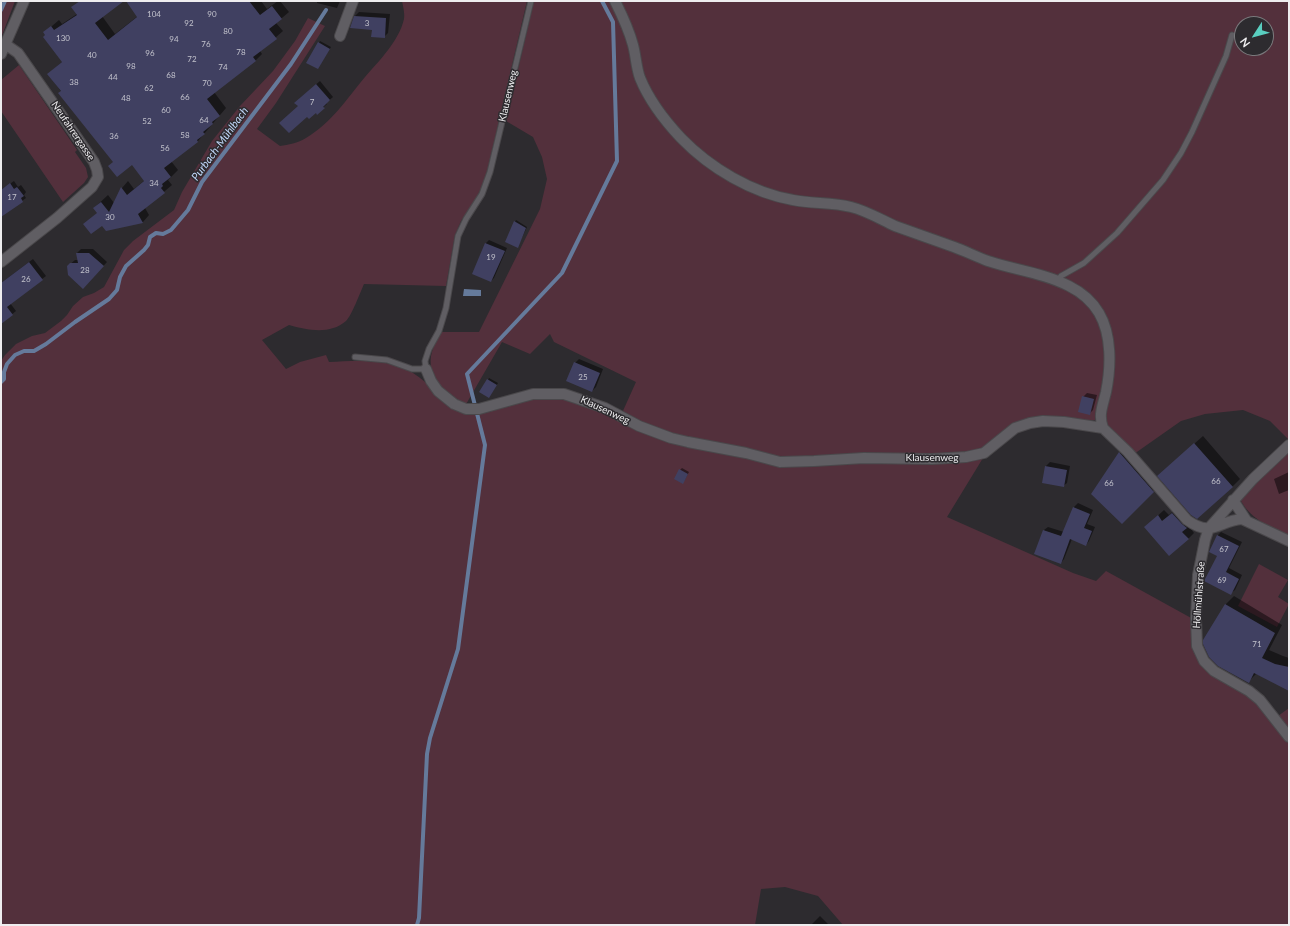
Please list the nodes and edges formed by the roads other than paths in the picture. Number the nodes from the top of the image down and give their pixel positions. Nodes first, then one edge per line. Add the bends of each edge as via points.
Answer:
1 (24, 1) edge
2 (353, 1) edge
3 (531, 1) edge
4 (615, 1) edge
5 (1232, 35) dead end
6 (340, 36) dead end
7 (5, 44) junction
8 (1, 54) edge
9 (1, 262) edge
10 (1057, 281) junction
11 (355, 357) dead end
12 (426, 369) junction
13 (1103, 428) junction
14 (1289, 445) edge
15 (1234, 500) junction
16 (1246, 520) junction
17 (1209, 528) junction
18 (1289, 541) edge
19 (1289, 737) edge

1 - 7 street
2 - 6 street
3 - 12 lane, Klausenweg via 490,172 482,194 458,236 446,308 425,361
4 - 10 street via 629,32 639,76 646,91 682,140 718,168 750,186 776,196 852,207 987,260
5 - 10 lane via 1226,56 1192,132 1163,180 1117,233 1084,263
7 - 8 street
7 - 9 street, Neufahrergasse via 18,53 94,162 98,177 92,187 57,218
10 - 13 street via 1089,300 1104,323 1109,356 1107,385 1100,412
11 - 12 lane via 387,360 412,369
12 - 13 street, Klausenweg via 434,386 446,398 466,409 476,410 533,394 564,394 605,408 639,426 671,438 780,462 864,458 966,458 984,454 1015,428 1030,423 1069,422
13 - 17 street via 1128,452 1187,520 1198,527
14 - 15 street, Höllmühlstraße via 1253,478
15 - 16 street
15 - 17 street, Höllmühlstraße
16 - 17 street via 1238,519 1216,528
16 - 18 street
17 - 19 street, Höllmühlstraße via 1198,575 1198,650 1210,668 1260,700

